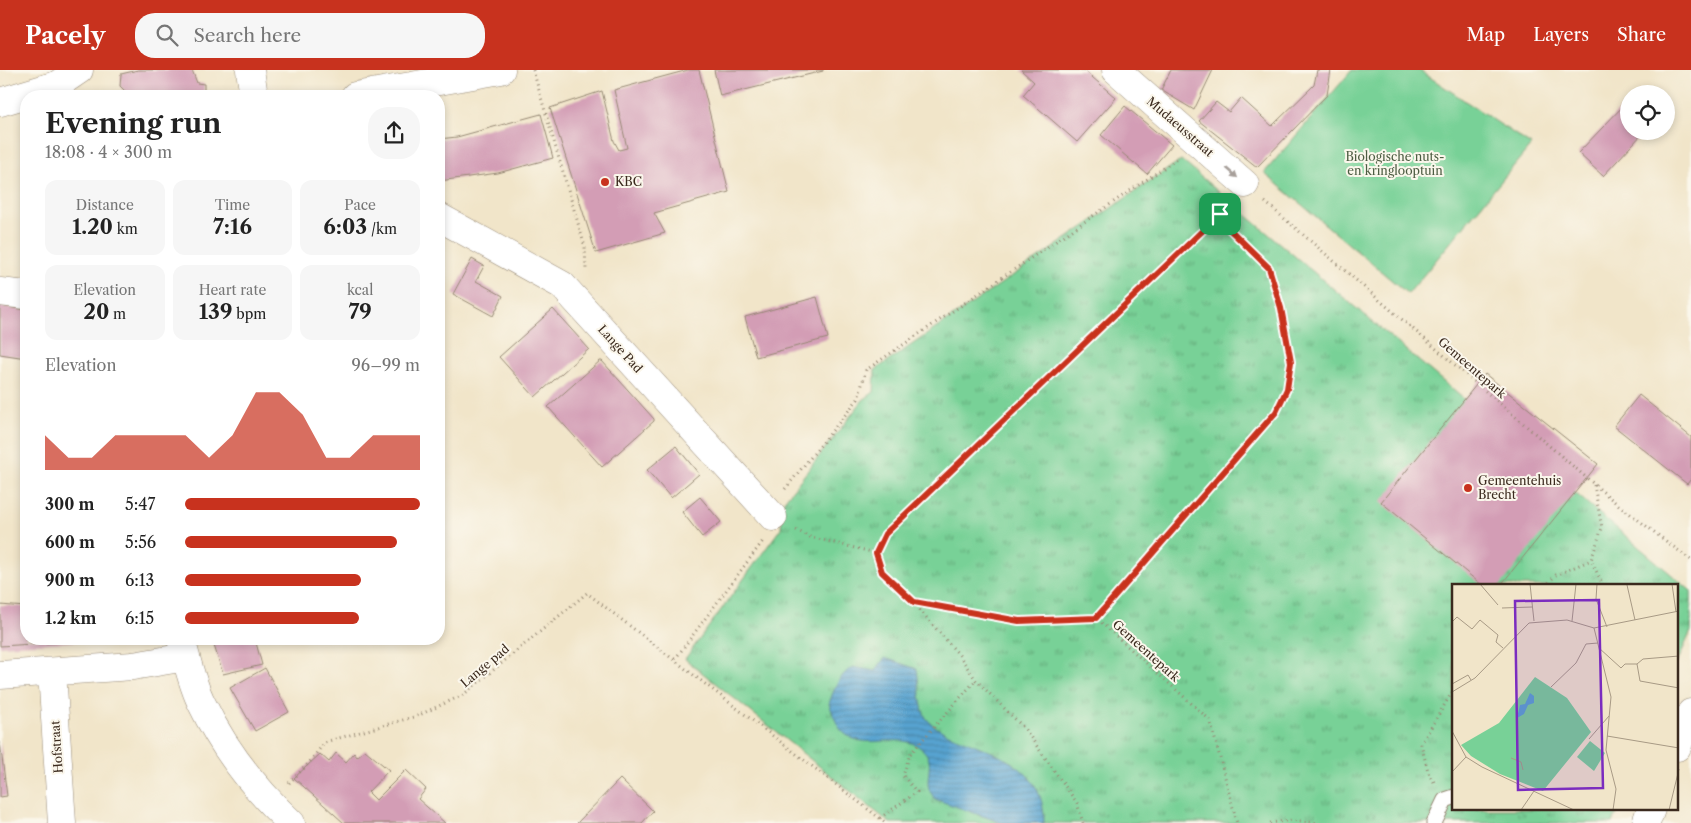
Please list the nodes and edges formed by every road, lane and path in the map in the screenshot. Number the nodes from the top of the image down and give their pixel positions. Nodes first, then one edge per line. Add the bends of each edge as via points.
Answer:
1 (79, 70) edge
2 (250, 70) edge
3 (501, 70) edge
4 (533, 70) edge
5 (1116, 70) edge
6 (435, 76) edge
7 (38, 90) edge
8 (253, 90) edge
9 (398, 90) edge
10 (20, 96) edge
11 (0, 102) edge
12 (1194, 139) junction
13 (1245, 184) joint
14 (445, 220) edge
15 (0, 292) edge
16 (20, 294) edge
17 (587, 312) junction
18 (1594, 485) junction
19 (774, 517) junction
20 (876, 553) junction
21 (1591, 560) junction
22 (1691, 560) edge
23 (1601, 581) dead end
24 (1547, 584) edge
25 (914, 602) junction
26 (1096, 618) junction
27 (184, 648) edge
28 (675, 659) junction
29 (52, 672) junction
30 (0, 675) edge
31 (976, 680) junction
32 (1452, 692) edge
33 (1691, 713) edge
34 (1678, 745) edge
35 (1449, 798) edge
36 (270, 804) junction
37 (1652, 810) edge
38 (880, 818) junction
39 (62, 823) edge
40 (291, 823) edge
41 (886, 823) edge
42 (1083, 823) edge
43 (1238, 823) edge
44 (1270, 823) edge
45 (1318, 823) edge
46 (1434, 823) edge
47 (1646, 823) edge

1 - 7 street via 57,84
2 - 8 street
3 - 6 street
4 - 17 path via 585,247
5 - 12 street, Mudaeusstraat
6 - 9 street
10 - 11 street
12 -> 13 street, Mudaeusstraat
12 - 19 path via 1179,158 866,370 858,399 780,496
13 - 18 path, Gemeentepark
14 - 17 street, Lange Pad via 562,285
15 - 16 street
17 - 19 street, Lange Pad
18 - 21 path via 1602,528
18 - 22 path, Gemeentepark
19 - 20 path via 810,537
19 - 28 path via 774,527
20 - 25 path via 882,572
20 - 26 path, Gemeentepark via 885,534 1220,214 1217,217 1269,268 1281,308 1291,362 1287,389 1276,412
21 - 23 path
21 - 24 path via 1556,575
25 - 26 path via 1019,621
25 - 31 path
26 - 43 path, Gemeentepark via 1210,720
27 - 29 street via 133,666
27 - 36 street via 201,703 233,760
28 - 36 path, Lange pad via 587,593 463,695 417,716 325,742
28 - 38 path
29 - 30 street
29 - 39 street, Hofstraat
31 - 38 path via 910,754 903,776 917,792
31 - 42 path via 1024,728 1077,802
32 - 35 path via 1421,744 1429,774
33 - 34 street
35 - 46 lane
36 - 40 street
37 - 47 street
38 - 41 path
44 - 45 path via 1292,820

